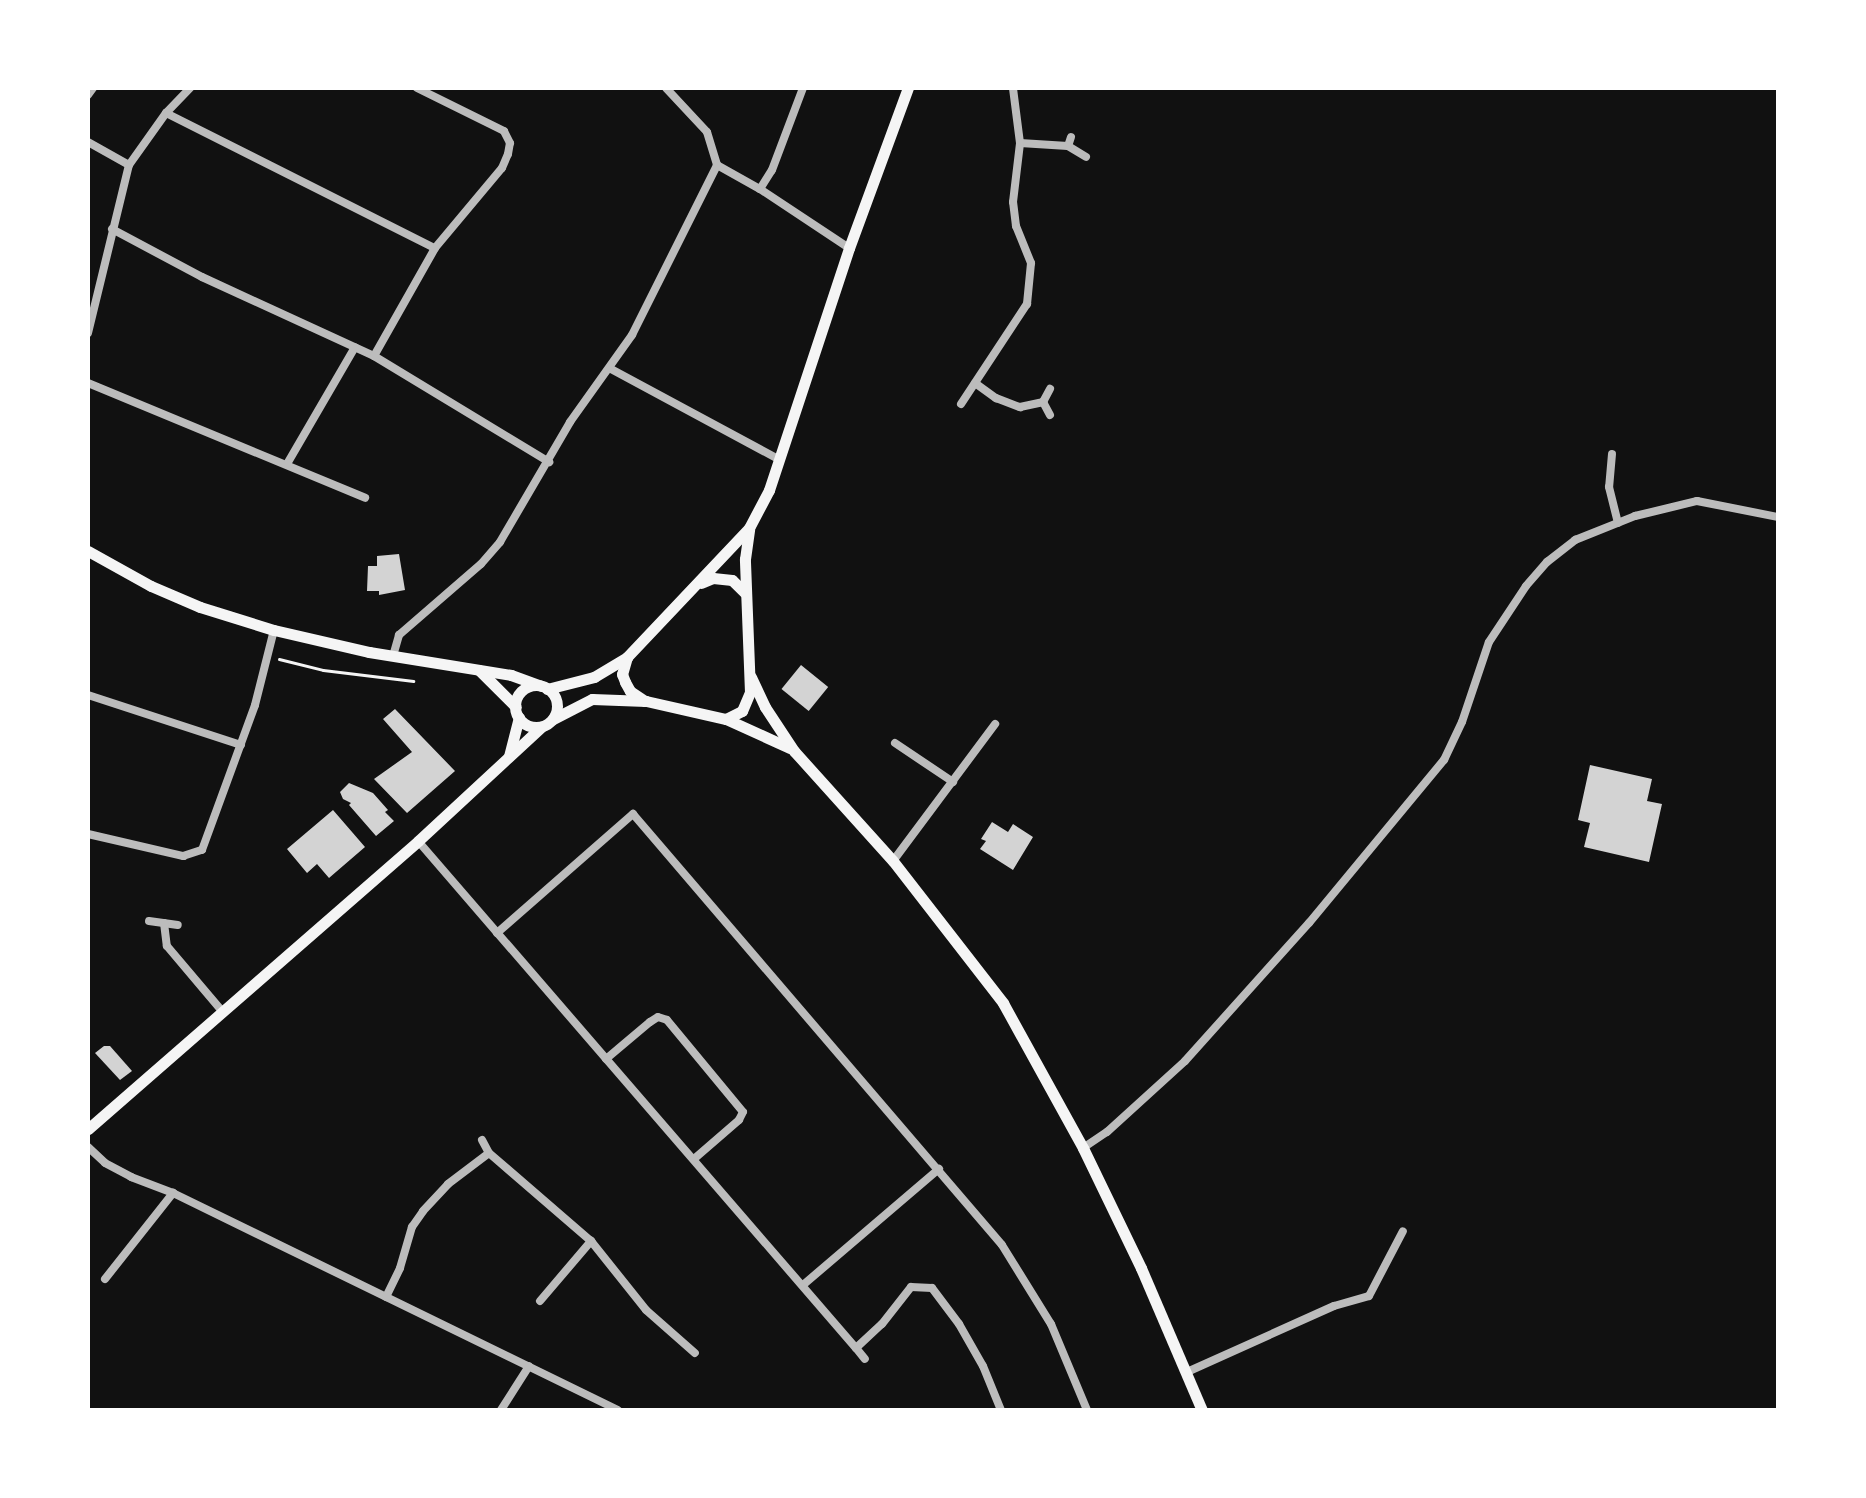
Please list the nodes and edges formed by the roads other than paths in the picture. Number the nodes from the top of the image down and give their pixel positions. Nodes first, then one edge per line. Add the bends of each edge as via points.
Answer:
1 (93, 88) edge
2 (190, 88) edge
3 (417, 88) edge
4 (666, 88) edge
5 (803, 88) edge
6 (908, 88) edge
7 (1013, 88) edge
8 (88, 95) edge
9 (166, 113) junction
10 (88, 142) edge
11 (1020, 143) junction
12 (1086, 157) dead end
13 (129, 165) junction
14 (717, 165) junction
15 (760, 189) junction
16 (112, 229) junction
17 (435, 248) junction
18 (849, 248) junction
19 (88, 333) edge
20 (355, 347) junction
21 (374, 356) junction
22 (611, 369) junction
23 (88, 383) edge
24 (975, 383) junction
25 (1050, 389) dead end
26 (1043, 402) junction
27 (961, 404) dead end
28 (1050, 415) dead end
29 (1612, 454) dead end
30 (780, 460) junction
31 (549, 462) junction
32 (287, 464) junction
33 (365, 498) dead end
34 (1778, 517) edge
35 (1618, 523) junction
36 (749, 528) junction
37 (88, 551) edge
38 (701, 583) junction
39 (745, 594) junction
40 (274, 630) junction
41 (393, 656) junction
42 (627, 657) junction
43 (479, 670) junction
44 (751, 677) junction
45 (544, 688) junction
46 (88, 695) edge
47 (646, 701) junction
48 (517, 712) junction
49 (553, 719) junction
50 (726, 719) junction
51 (995, 724) dead end
52 (541, 727) junction
53 (895, 743) dead end
54 (241, 745) junction
55 (794, 751) junction
56 (509, 756) junction
57 (953, 782) junction
58 (88, 834) edge
59 (418, 841) junction
60 (893, 861) junction
61 (149, 921) dead end
62 (164, 923) junction
63 (178, 925) dead end
64 (497, 933) junction
65 (222, 1011) junction
66 (606, 1059) junction
67 (88, 1129) edge
68 (482, 1140) dead end
69 (88, 1147) edge
70 (1083, 1148) junction
71 (489, 1153) junction
72 (694, 1159) junction
73 (939, 1169) junction
74 (173, 1193) junction
75 (1403, 1231) dead end
76 (591, 1241) junction
77 (105, 1279) dead end
78 (803, 1285) junction
79 (386, 1297) junction
80 (540, 1301) dead end
81 (856, 1348) junction
82 (695, 1353) dead end
83 (865, 1359) dead end
84 (529, 1366) junction
85 (1187, 1372) junction
86 (501, 1410) edge
87 (618, 1410) edge
88 (1001, 1410) edge
89 (1087, 1410) edge
90 (1202, 1410) edge

1 - 8 street
2 - 9 street
3 - 17 street via 493,124 510,143 502,168
4 - 14 street via 707,132
5 - 15 street
6 - 18 main road
7 - 11 street
9 - 13 street
9 - 17 street
10 - 13 street
11 - 12 street via 1070,142
11 - 24 street via 1013,202 1031,263 1027,304
13 - 16 street
14 - 15 street
14 - 22 street
15 - 18 street
16 - 19 street
16 - 20 street
17 - 21 street
18 - 30 main road
20 - 21 street
20 - 32 street
21 - 31 street
22 - 30 street
22 - 31 street via 570,422
23 - 32 street
24 - 26 street via 1020,407
24 - 27 street
25 - 26 street
26 - 28 street
29 - 35 street via 1609,487
30 - 36 main road
31 - 41 street via 500,542 399,635
32 - 33 street
34 - 35 street via 1697,501
35 - 70 street via 1575,540 1526,586 1489,642 1444,760 1185,1061
36 - 38 main road
36 - 39 main road
37 - 40 main road via 200,607
38 - 39 main road via 732,580
38 - 42 main road
39 - 44 main road
40 - 41 main road
40 - 54 street
41 - 43 main road
42 - 45 main road via 594,677
42 - 47 main road via 625,682
43 - 45 main road
43 - 48 main road
44 - 50 main road via 746,705
44 - 55 main road
45 - 48 main road via 523,690
45 - 49 main road via 556,699
46 - 54 street
47 - 49 main road via 592,699
47 - 50 main road
48 - 52 main road via 528,726
48 - 56 main road
49 - 52 main road
50 - 55 main road
51 - 57 street
52 - 56 main road
53 - 57 street
54 - 58 street via 207,841 197,854 183,856
55 - 60 main road
56 - 59 main road
57 - 60 street
59 - 64 street
59 - 65 main road
60 - 70 main road via 1003,1003
61 - 62 street
62 - 63 street
62 - 65 street via 167,946
64 - 66 street
64 - 73 street via 633,814
65 - 67 main road
66 - 72 street
66 - 72 street via 650,1022 658,1017 667,1020 743,1112
68 - 71 street
69 - 74 street via 105,1163
70 - 85 main road
71 - 76 street
71 - 79 street via 423,1211
72 - 78 street
73 - 78 street
73 - 89 street via 1021,1272 1051,1324
74 - 77 street
74 - 79 street
75 - 85 street via 1369,1296 1334,1306
76 - 80 street
76 - 82 street via 646,1310
78 - 81 street
79 - 84 street
81 - 83 street
81 - 88 street via 911,1287 932,1288 983,1366
84 - 86 street
84 - 87 street
85 - 90 main road

